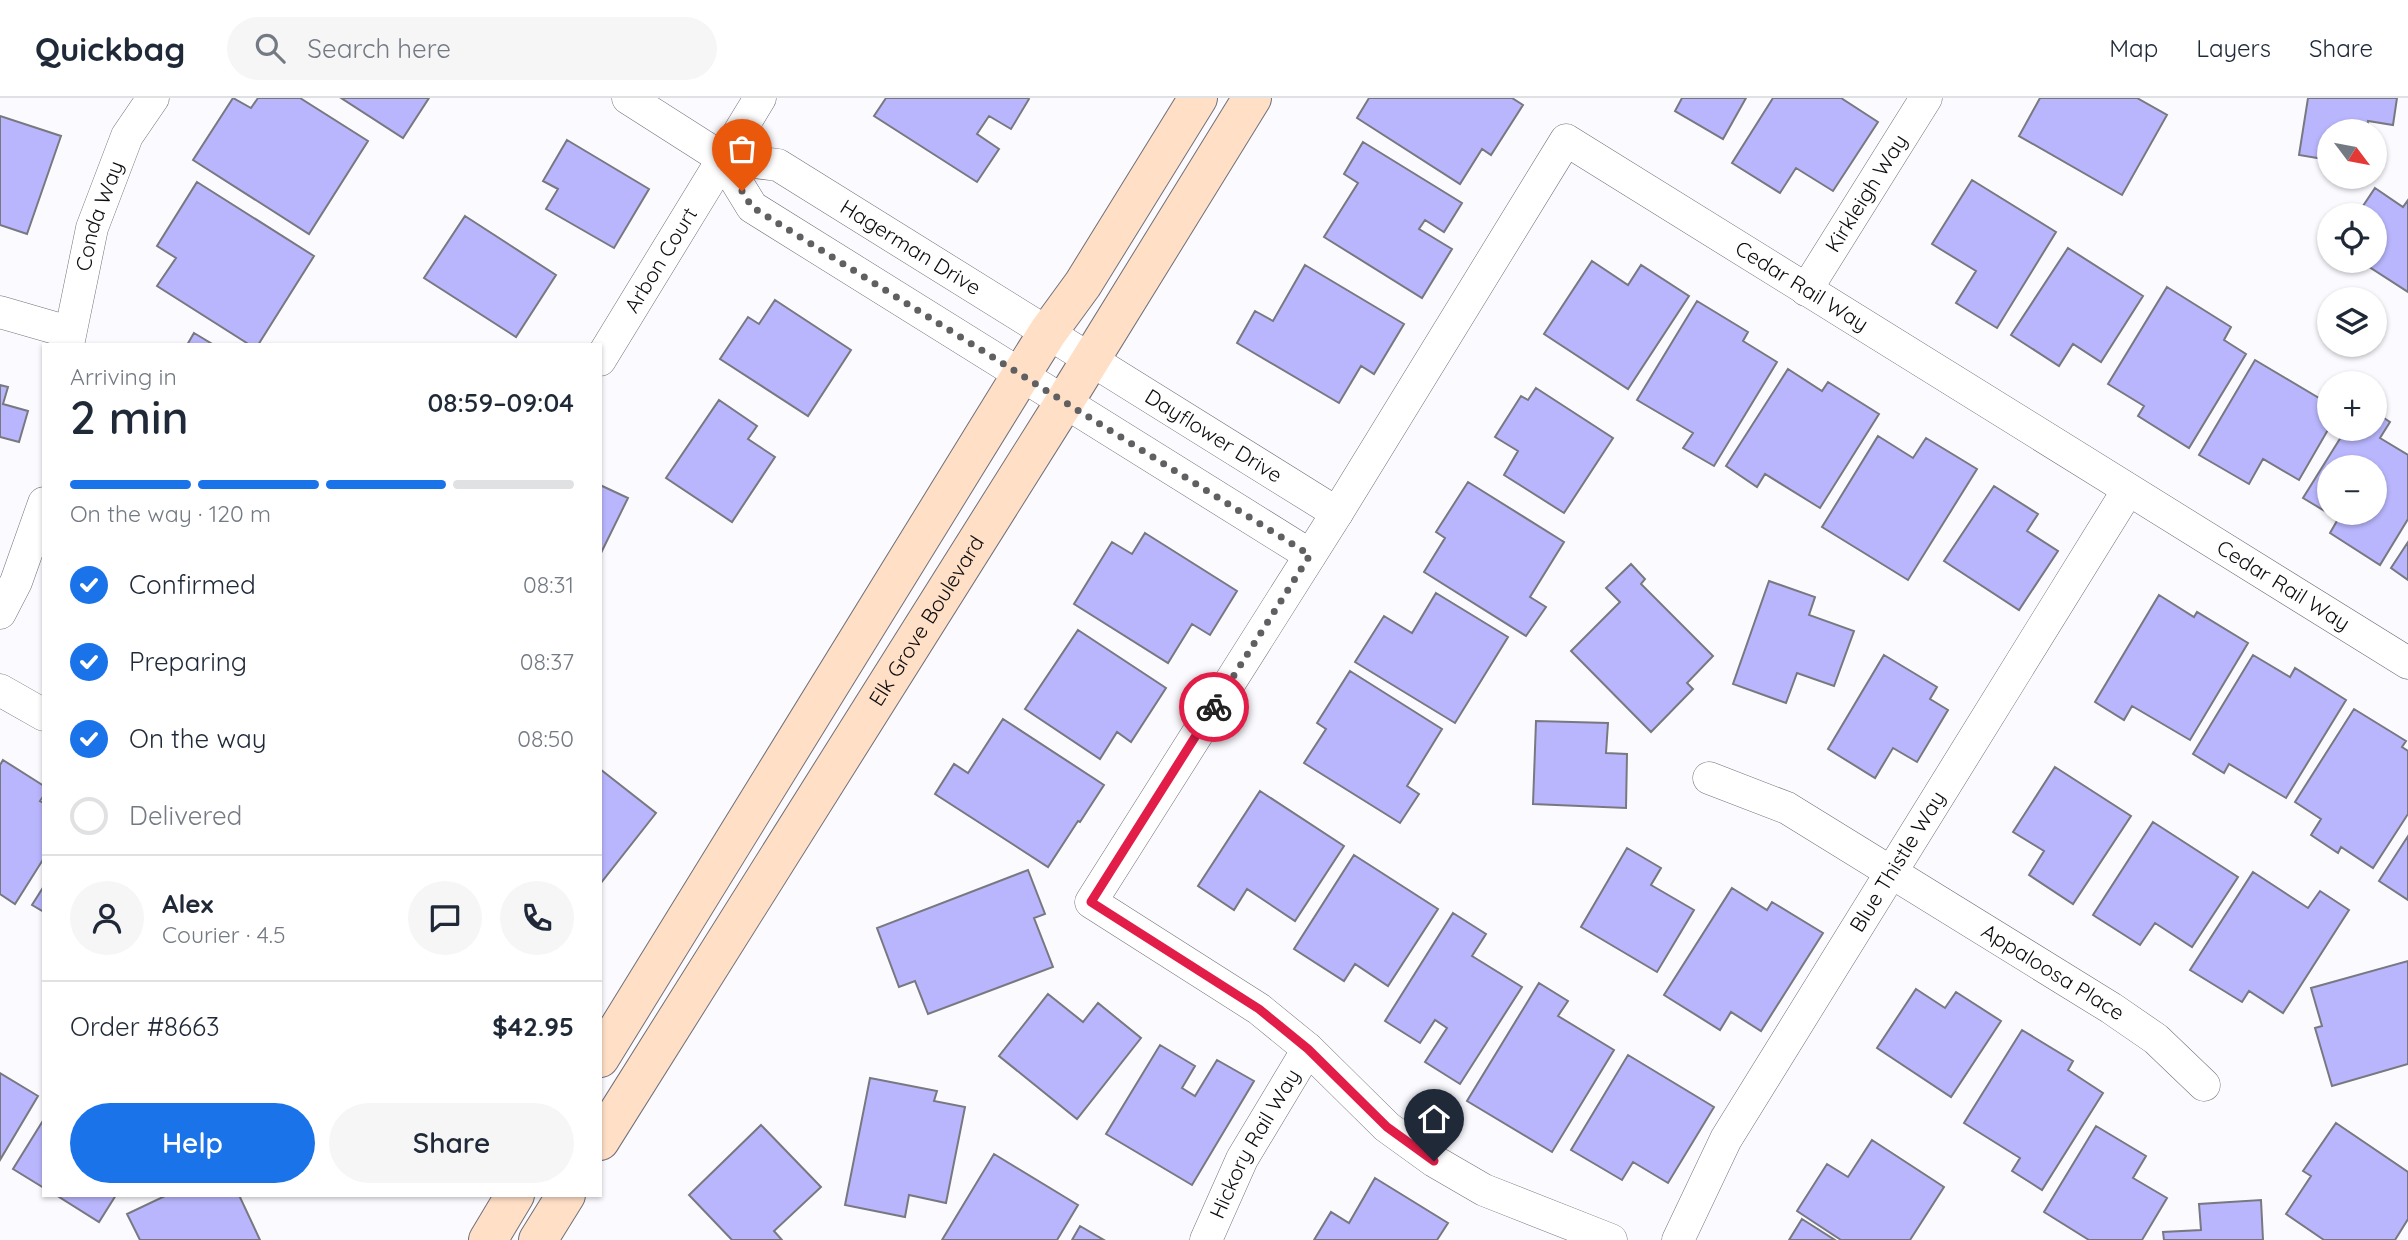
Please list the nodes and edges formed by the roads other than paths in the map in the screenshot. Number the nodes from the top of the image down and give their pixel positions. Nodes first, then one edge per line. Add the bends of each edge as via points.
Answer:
1 (153, 98) edge
2 (628, 98) edge
3 (760, 98) edge
4 (1198, 98) edge
5 (1252, 98) edge
6 (1926, 98) edge
7 (722, 158) junction
8 (1806, 289) junction
9 (0, 312) edge
10 (1048, 332) junction
11 (69, 338) edge
12 (602, 357) edge
13 (1091, 358) junction
14 (1021, 375) junction
15 (1065, 401) junction
16 (2128, 490) junction
17 (42, 509) edge
18 (1337, 513) junction
19 (1310, 555) junction
20 (0, 613) edge
21 (2408, 663) edge
22 (0, 691) edge
23 (42, 714) edge
24 (1709, 778) dead end
25 (1891, 872) junction
26 (1308, 1049) junction
27 (602, 1055) edge
28 (2204, 1085) dead end
29 (602, 1138) edge
30 (514, 1197) edge
31 (565, 1197) edge
32 (488, 1240) edge
33 (538, 1240) edge
34 (1206, 1240) edge
35 (1611, 1240) edge
36 (1678, 1240) edge

1 - 11 street, Conda Way via 127,136 92,228
2 - 7 street, Hagerman Drive
3 - 7 street, Arbon Court
4 - 10 main road via 1083,284
5 - 13 main road, Elk Grove Boulevard
6 - 8 street, Kirkleigh Way
7 - 10 street, Hagerman Drive via 778,165
7 - 12 street, Arbon Court
7 - 14 street, Hagerman Drive via 752,207
8 - 16 street, Cedar Rail Way
8 - 18 street, Cedar Rail Way via 1566,140
9 - 11 street
10 - 13 street, Hagerman Drive
10 - 14 main road
13 - 15 main road, Elk Grove Boulevard
13 - 18 street, Dayflower Drive
14 - 15 street, Hagerman Drive
14 - 27 main road
15 - 19 street
15 - 29 main road, Elk Grove Boulevard
16 - 21 street, Cedar Rail Way
16 - 25 street, Blue Thistle Way
17 - 20 street
18 - 19 street
19 - 26 street via 1091,902 1259,1009
22 - 23 street
24 - 25 street, Appaloosa Place via 1787,808
25 - 28 street, Appaloosa Place via 2111,1008 2156,1039
25 - 36 street, Blue Thistle Way via 1726,1139
26 - 34 street, Hickory Rail Way via 1242,1159
26 - 35 street via 1387,1127 1434,1161 1484,1189
30 - 32 main road
31 - 33 main road

